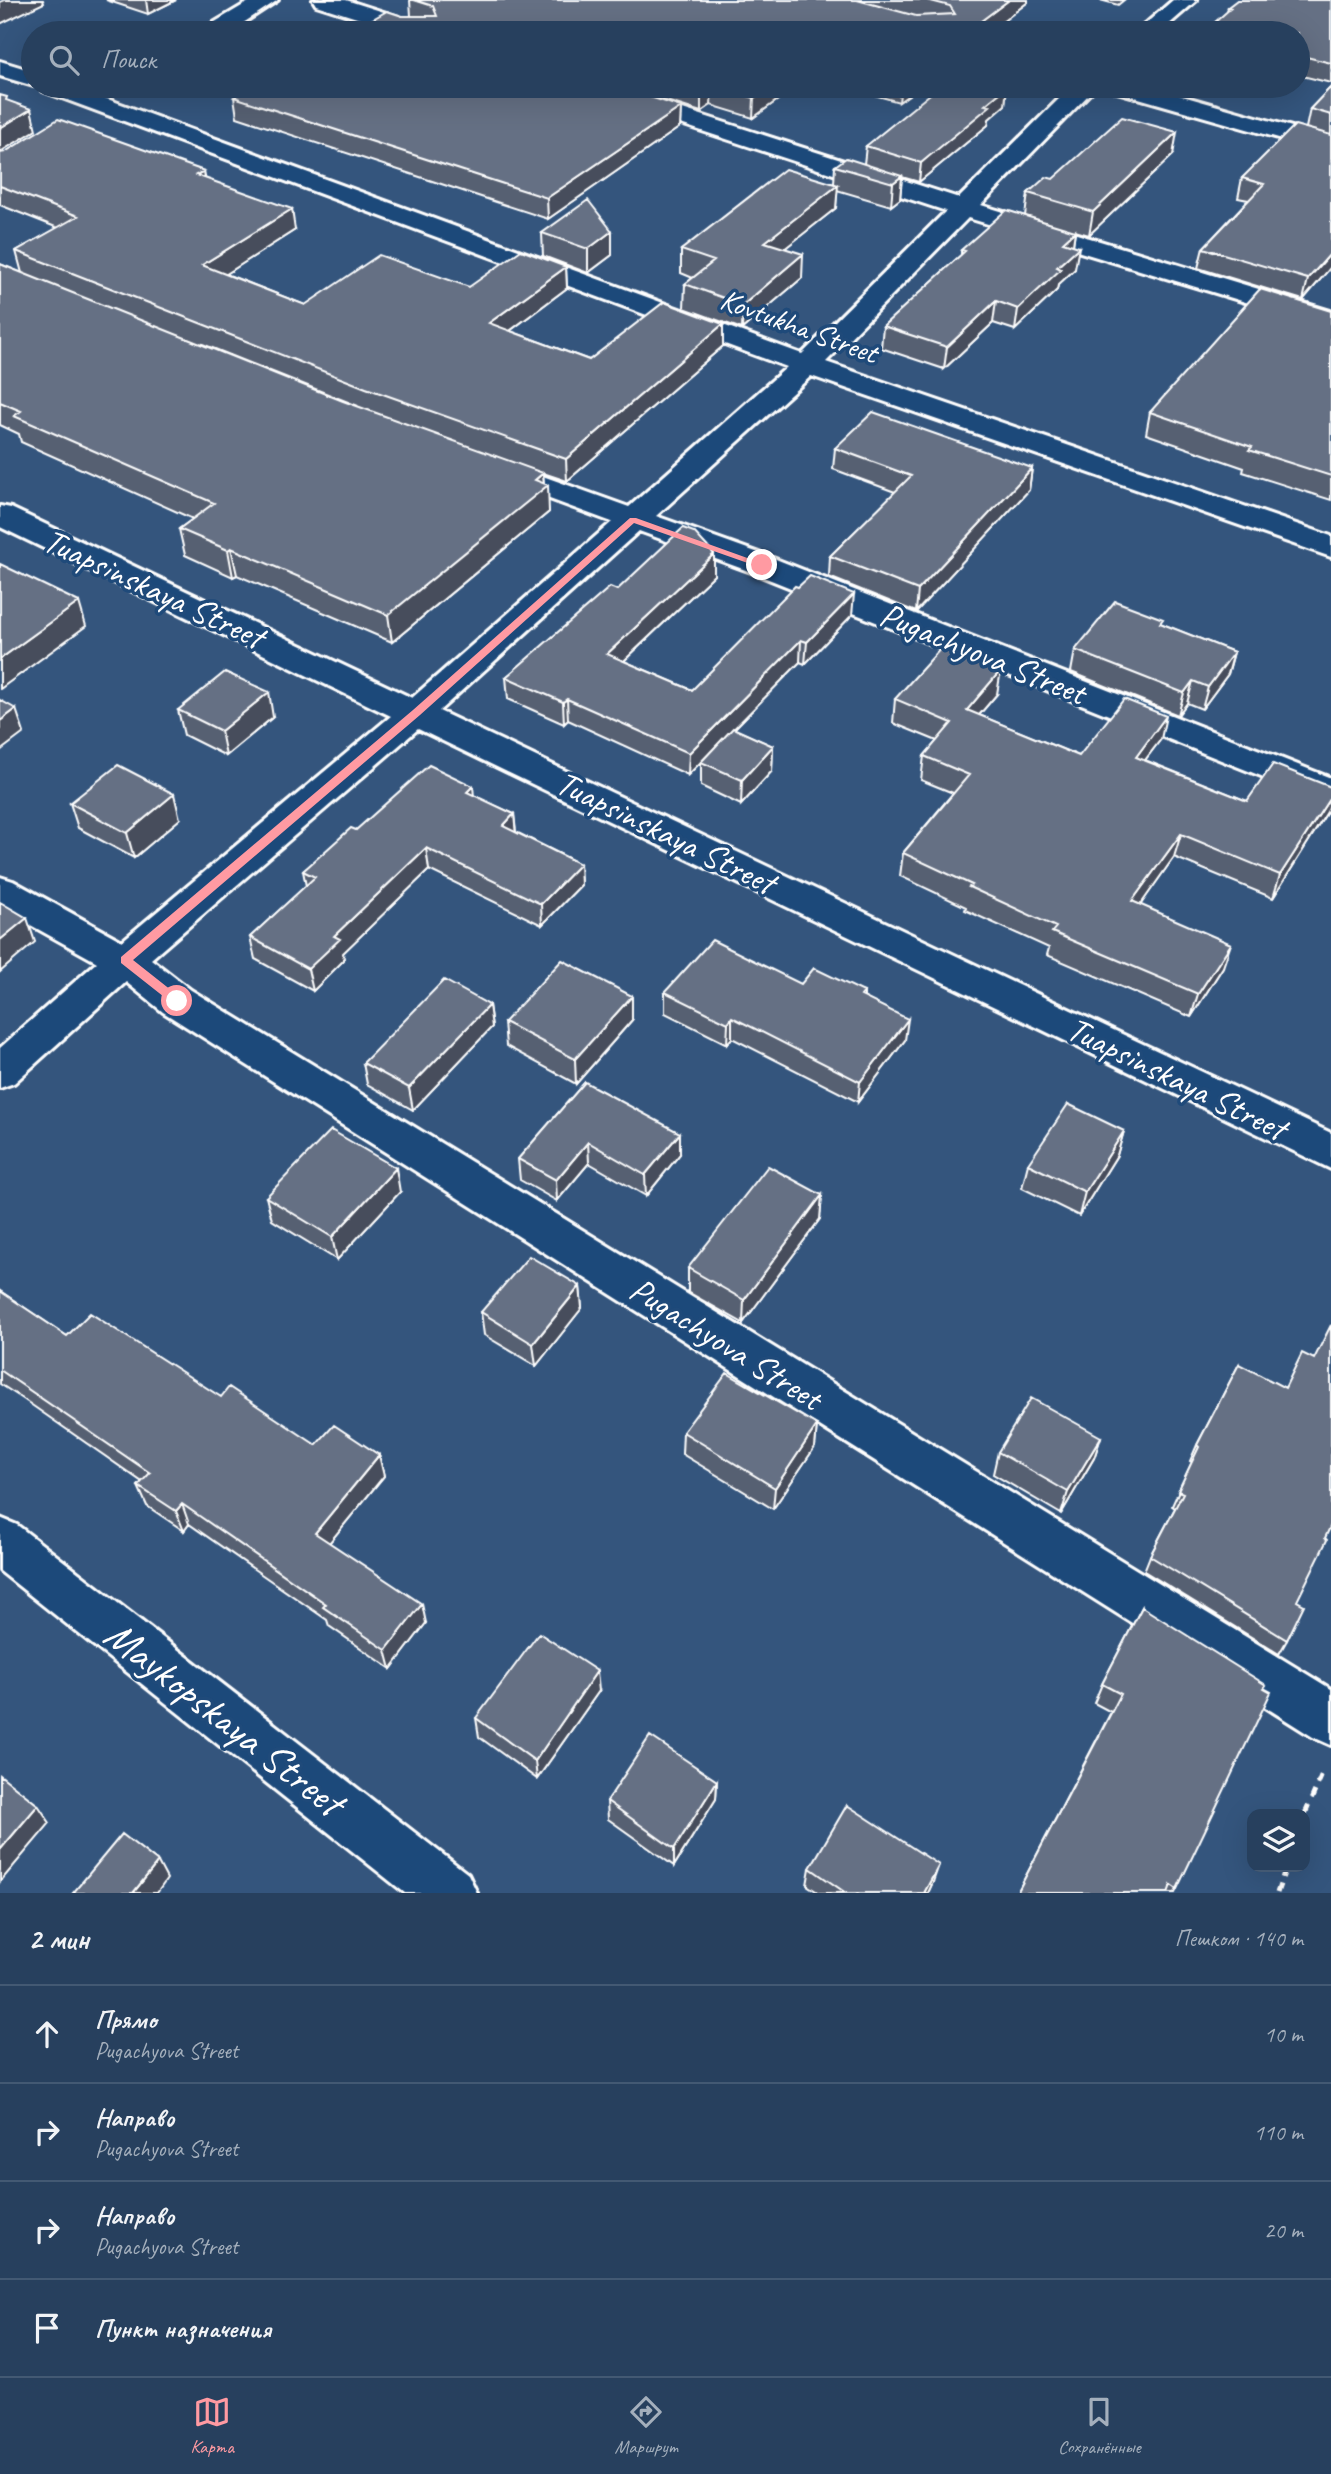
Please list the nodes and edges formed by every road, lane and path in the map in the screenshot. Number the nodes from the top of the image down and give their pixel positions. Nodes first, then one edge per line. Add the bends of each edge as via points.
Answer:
1 (267, 0) edge
2 (324, 0) edge
3 (1186, 0) edge
4 (233, 21) edge
5 (389, 21) edge
6 (1161, 21) edge
7 (0, 68) edge
8 (21, 75) edge
9 (70, 98) edge
10 (108, 98) edge
11 (625, 98) edge
12 (1072, 98) edge
13 (1164, 98) edge
14 (88, 110) junction
15 (1331, 146) edge
16 (964, 208) junction
17 (1331, 320) edge
18 (807, 365) junction
19 (476, 462) edge
20 (0, 515) edge
21 (633, 520) junction
22 (1331, 547) edge
23 (417, 712) junction
24 (1331, 792) edge
25 (0, 891) edge
26 (125, 960) junction
27 (0, 1073) edge
28 (1331, 1152) edge
29 (0, 1541) edge
30 (1331, 1719) edge
31 (1326, 1765) dead end
32 (1307, 1809) edge
33 (1284, 1872) edge
34 (449, 1893) edge
35 (1277, 1893) edge

1 - 4 street
2 - 5 street
3 - 6 street
7 - 8 street
9 - 14 street, Kovtukha Street
10 - 14 street
11 - 16 street
12 - 16 street
13 - 15 street
14 - 18 street, Kovtukha Street
16 - 17 street
16 - 18 street
18 - 21 street
18 - 22 street, Kovtukha Street
19 - 21 street, Pugachyova Street
20 - 23 street, Tuapsinskaya Street
21 - 23 street
21 - 24 street, Pugachyova Street via 762,565
23 - 26 street
23 - 28 street, Tuapsinskaya Street
25 - 26 street, Pugachyova Street
26 - 27 street
26 - 30 street, Pugachyova Street via 177,1001
29 - 34 street, Maykopskaya Street
31 - 32 path
33 - 35 path

